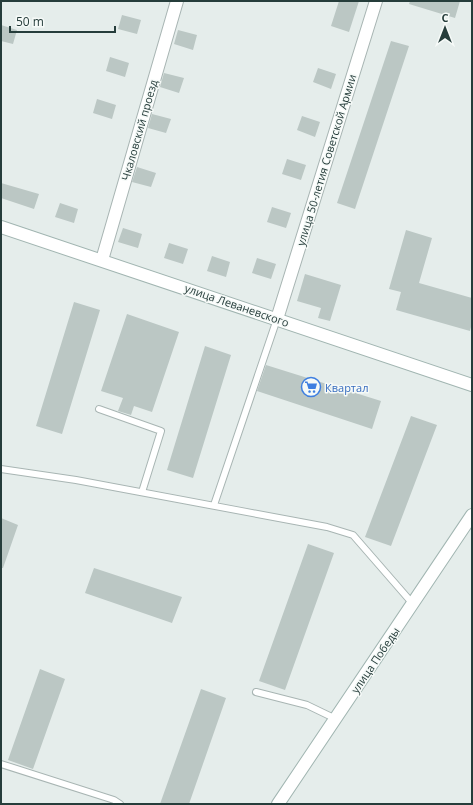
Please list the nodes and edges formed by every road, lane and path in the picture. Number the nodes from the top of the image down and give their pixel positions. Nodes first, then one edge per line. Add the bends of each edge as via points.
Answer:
1 (177, 1) edge
2 (376, 1) edge
3 (1, 227) edge
4 (102, 260) junction
5 (277, 319) junction
6 (472, 385) edge
7 (99, 409) dead end
8 (1, 469) edge
9 (142, 492) junction
10 (214, 506) junction
11 (472, 515) edge
12 (413, 604) junction
13 (256, 692) dead end
14 (336, 719) junction
15 (1, 764) edge
16 (120, 804) edge
17 (278, 804) edge

1 - 4 street, Чкаловский проезд
2 - 5 street, улица 50-летия Советской Армии
3 - 4 street, улица Леваневского
4 - 5 street, улица Леваневского
5 - 6 street, улица Леваневского
5 - 10 lane
7 - 9 lane via 162,431
8 - 9 lane
9 - 10 lane
10 - 12 lane via 327,527 353,536
11 - 12 street, улица Победы
12 - 14 street, улица Победы
13 - 14 lane via 307,705
14 - 17 street, улица Победы
15 - 16 lane

